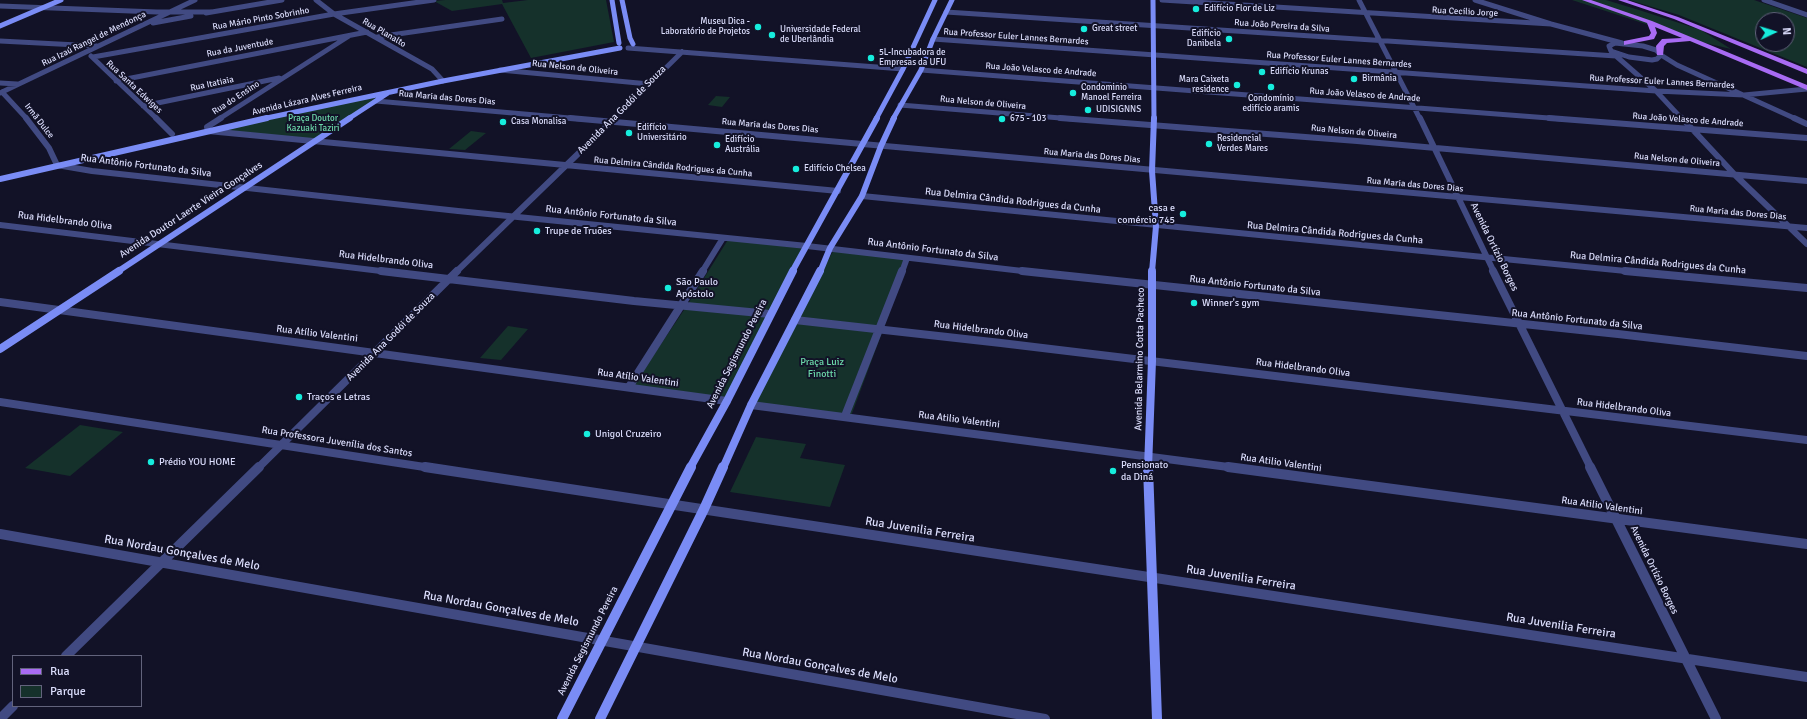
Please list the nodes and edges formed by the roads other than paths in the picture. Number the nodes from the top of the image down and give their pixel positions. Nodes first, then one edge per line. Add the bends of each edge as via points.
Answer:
1 (49, 0) edge
2 (62, 0) edge
3 (195, 0) edge
4 (282, 0) edge
5 (316, 0) edge
6 (434, 0) edge
7 (612, 0) edge
8 (622, 0) edge
9 (935, 0) edge
10 (952, 0) edge
11 (1153, 0) edge
12 (1162, 0) edge
13 (1359, 0) edge
14 (1475, 0) edge
15 (1585, 0) edge
16 (1620, 0) edge
17 (1764, 0) edge
18 (1594, 3) junction
19 (0, 6) edge
20 (1781, 6) junction
21 (31, 7) junction
22 (43, 8) junction
23 (1654, 10) junction
24 (170, 12) junction
25 (211, 12) junction
26 (946, 12) junction
27 (1807, 12) edge
28 (1366, 13) junction
29 (1628, 13) junction
30 (334, 14) junction
31 (1807, 15) edge
32 (502, 19) dead end
33 (0, 20) edge
34 (1650, 22) junction
35 (1551, 24) junction
36 (142, 25) junction
37 (1152, 25) junction
38 (0, 26) edge
39 (1561, 27) junction
40 (367, 32) junction
41 (348, 36) junction
42 (377, 38) junction
43 (933, 39) junction
44 (0, 41) edge
45 (1380, 41) junction
46 (1625, 43) junction
47 (633, 44) junction
48 (1705, 44) junction
49 (619, 45) junction
50 (98, 46) junction
51 (1609, 46) junction
52 (628, 48) junction
53 (651, 49) junction
54 (682, 52) junction
55 (84, 53) junction
56 (1154, 54) junction
57 (1660, 54) junction
58 (1619, 56) junction
59 (93, 57) junction
60 (1739, 59) junction
61 (1776, 59) junction
62 (1652, 60) junction
63 (1677, 65) junction
64 (903, 69) junction
65 (500, 70) junction
66 (921, 70) junction
67 (1396, 72) junction
68 (1807, 72) edge
69 (284, 77) junction
70 (442, 79) junction
71 (906, 80) junction
72 (116, 81) junction
73 (0, 83) edge
74 (18, 84) junction
75 (649, 84) junction
76 (1154, 88) junction
77 (389, 89) junction
78 (1807, 89) edge
79 (1656, 91) junction
80 (1, 93) edge
81 (1744, 95) junction
82 (376, 101) junction
83 (900, 105) junction
84 (143, 106) junction
85 (1415, 108) junction
86 (611, 121) junction
87 (1807, 124) edge
88 (1154, 126) junction
89 (208, 129) junction
90 (1690, 129) junction
91 (172, 134) junction
92 (1807, 138) edge
93 (315, 140) junction
94 (863, 143) junction
95 (881, 146) junction
96 (1435, 148) junction
97 (57, 163) junction
98 (566, 166) junction
99 (1152, 171) junction
100 (0, 174) edge
101 (1735, 174) junction
102 (0, 179) edge
103 (1807, 181) edge
104 (243, 187) junction
105 (838, 191) junction
106 (862, 196) junction
107 (1457, 197) junction
108 (512, 216) junction
109 (0, 225) edge
110 (1156, 226) junction
111 (1790, 227) junction
112 (1807, 228) edge
113 (723, 238) junction
114 (158, 244) junction
115 (1807, 244) edge
116 (807, 246) junction
117 (830, 248) junction
118 (1488, 257) junction
119 (907, 258) junction
120 (450, 279) junction
121 (1150, 286) junction
122 (1807, 288) edge
123 (0, 302) edge
124 (682, 306) junction
125 (57, 311) junction
126 (770, 314) junction
127 (795, 320) junction
128 (1519, 324) junction
129 (878, 330) junction
130 (0, 349) edge
131 (376, 352) junction
132 (1807, 356) edge
133 (1152, 361) junction
134 (629, 387) junction
135 (727, 401) junction
136 (0, 402) edge
137 (751, 405) junction
138 (1564, 412) junction
139 (844, 416) junction
140 (1807, 440) edge
141 (283, 444) junction
142 (1148, 456) junction
143 (671, 503) junction
144 (704, 508) junction
145 (1617, 519) junction
146 (0, 534) edge
147 (1807, 544) edge
148 (164, 562) junction
149 (1152, 578) junction
150 (603, 641) junction
151 (636, 646) junction
152 (67, 655) edge
153 (1686, 659) junction
154 (1807, 677) edge
155 (12, 707) edge
156 (1, 719) edge
157 (562, 719) edge
158 (600, 719) edge
159 (1045, 719) edge
160 (1157, 719) edge
161 (1716, 719) edge

1 - 21 main road
2 - 22 main road
3 - 24 street, Rua Izaú Rangel de Mendonça
4 - 25 street
5 - 30 street, Rua Planalto
6 - 30 street, Rua Mário Pinto Sobrinho
7 - 49 main road
8 - 47 main road
9 - 64 main road, Avenida Segismundo Pereira
10 - 26 main road, Avenida Segismundo Pereira
11 - 37 main road, Avenida Belarmino Cotta Pacheco
12 - 28 street, Rua Cecílio Jorge
13 - 28 street, Avenida Ortízio Borges
14 - 35 street
15 - 18 main road
16 - 18 main road via 1622,3 1619,4
16 - 23 main road
17 - 20 street
18 - 29 main road
19 - 21 street
20 - 27 street
20 - 31 street
21 - 22 street
21 - 33 main road
22 - 24 street
22 - 38 main road
23 - 29 main road via 1633,6 1621,8
23 - 61 main road
24 - 25 street
24 - 36 street, Rua Izaú Rangel de Mendonça
25 - 36 street
26 - 37 street, Rua João Pereira da Silva
26 - 43 main road, Avenida Segismundo Pereira
28 - 35 street, Rua Cecílio Jorge
28 - 45 street, Avenida Ortízio Borges
29 - 34 main road
30 - 40 street, Rua Planalto
30 - 59 street, Rua Mário Pinto Sobrinho
32 - 42 street
34 - 46 main road via 1654,32 1652,38
34 - 48 main road
35 - 39 street
36 - 50 street, Rua Izaú Rangel de Mendonça
37 - 45 street, Rua João Pereira da Silva
37 - 56 main road, Avenida Belarmino Cotta Pacheco
39 - 46 street
39 - 51 street
40 - 41 street, Rua da Juventude
40 - 42 street, Rua Planalto
41 - 69 street, Rua do Ensino
41 - 72 street, Rua da Juventude
42 - 70 street, Rua Planalto via 432,69
43 - 56 street, Rua Professor Euler Lannes Bernardes
43 - 66 main road, Avenida Segismundo Pereira
44 - 50 street
45 - 58 street, Rua João Pereira da Silva
45 - 67 street, Avenida Ortízio Borges
46 - 51 street
46 - 57 street via 1643,46
47 - 49 main road via 626,42
47 - 52 main road
47 - 53 street
48 - 57 main road via 1689,40 1671,40 1662,43
48 - 60 main road
49 - 52 main road
49 - 65 main road, Avenida Lázara Alves Ferreira
49 - 70 main road, Avenida Lázara Alves Ferreira
50 - 55 street, Rua Izaú Rangel de Mendonça
51 - 58 street via 1611,51
52 - 53 street
53 - 54 street
54 - 64 street
54 - 75 street, Avenida Ana Godói de Souza
55 - 59 street, Rua Santa Edwiges
55 - 74 street, Rua Izaú Rangel de Mendonça
56 - 67 street, Rua Professor Euler Lannes Bernardes
56 - 76 main road, Avenida Belarmino Cotta Pacheco
57 - 62 street via 1657,59
57 - 63 street
58 - 62 street, Rua João Pereira da Silva
58 - 79 street
59 - 72 street, Rua Santa Edwiges
60 - 61 main road via 1762,62
60 - 78 main road
61 - 68 main road
62 - 63 street, Rua João Pereira da Silva
63 - 81 street
64 - 71 main road, Avenida Segismundo Pereira
65 - 70 main road, Avenida Lázara Alves Ferreira
65 - 75 street, Rua Nelson de Oliveira
66 - 71 main road, Avenida Segismundo Pereira
66 - 76 street, Rua João Velasco de Andrade
67 - 79 street, Rua Professor Euler Lannes Bernardes
67 - 85 street, Avenida Ortízio Borges
69 - 84 street, Rua Itatiaia
69 - 89 street, Rua do Ensino
70 - 77 main road, Avenida Lázara Alves Ferreira
71 - 83 main road, Avenida Segismundo Pereira
71 - 94 main road, Avenida Segismundo Pereira
72 - 84 street, Rua Santa Edwiges
73 - 74 street
74 - 80 street, Rua Izaú Rangel de Mendonça
75 - 86 street, Avenida Ana Godói de Souza
76 - 85 street, Rua João Velasco de Andrade
76 - 88 main road, Avenida Belarmino Cotta Pacheco
77 - 82 main road, Avenida Doutor Laerte Vieira Gonçalves
77 - 89 main road, Avenida Lázara Alves Ferreira
78 - 81 street
79 - 81 street, Rua Professor Euler Lannes Bernardes
79 - 90 street
80 - 97 street, Irmã Dulce via 18,108 49,148
81 - 87 street
82 - 86 street, Rua Maria das Dores Dias
82 - 93 main road, Avenida Doutor Laerte Vieira Gonçalves
83 - 88 street, Rua Nelson de Oliveira
83 - 95 main road, Avenida Segismundo Pereira
84 - 91 street, Rua Santa Edwiges
85 - 90 street, Rua João Velasco de Andrade
85 - 96 street, Avenida Ortízio Borges
86 - 94 street, Rua Maria das Dores Dias
86 - 98 street, Avenida Ana Godói de Souza
88 - 96 street, Rua Nelson de Oliveira
88 - 99 main road, Avenida Belarmino Cotta Pacheco
89 - 91 main road, Avenida Lázara Alves Ferreira
89 - 93 street, Rua do Ensino
89 - 97 main road, Avenida Lázara Alves Ferreira
90 - 92 street, Rua João Velasco de Andrade
90 - 101 street
91 - 97 main road, Avenida Lázara Alves Ferreira
93 - 98 street, Rua Delmira Cândida Rodrigues da Cunha
93 - 104 main road, Avenida Doutor Laerte Vieira Gonçalves
94 - 95 street, Rua Maria das Dores Dias
94 - 105 main road, Avenida Segismundo Pereira
95 - 99 street, Rua Maria das Dores Dias
95 - 106 main road, Avenida Segismundo Pereira
96 - 101 street, Rua Nelson de Oliveira
96 - 107 street, Avenida Ortízio Borges
97 - 100 main road, Avenida Lázara Alves Ferreira
97 - 102 main road, Avenida Lázara Alves Ferreira
97 - 104 street, Rua Antônio Fortunato da Silva via 162,180
98 - 105 street, Rua Delmira Cândida Rodrigues da Cunha
98 - 108 street, Avenida Ana Godói de Souza
99 - 107 street, Rua Maria das Dores Dias
99 - 110 main road, Avenida Belarmino Cotta Pacheco
101 - 103 street, Rua Nelson de Oliveira
101 - 111 street
104 - 108 street, Rua Antônio Fortunato da Silva
104 - 114 main road, Avenida Doutor Laerte Vieira Gonçalves
105 - 116 main road, Avenida Segismundo Pereira
106 - 110 street, Rua Delmira Cândida Rodrigues da Cunha
106 - 117 main road, Avenida Segismundo Pereira
107 - 111 street, Rua Maria das Dores Dias
107 - 118 street, Avenida Ortízio Borges
108 - 113 street, Rua Antônio Fortunato da Silva
108 - 120 street, Avenida Ana Godói de Souza
109 - 114 street, Rua Hidelbrando Oliva
110 - 118 street, Rua Delmira Cândida Rodrigues da Cunha
110 - 121 main road, Avenida Belarmino Cotta Pacheco
111 - 112 street, Rua Maria das Dores Dias
111 - 115 street
113 - 116 street, Rua Antônio Fortunato da Silva
113 - 124 street
114 - 120 street, Rua Hidelbrando Oliva
114 - 125 main road, Avenida Doutor Laerte Vieira Gonçalves
116 - 117 street, Rua Antônio Fortunato da Silva
116 - 126 main road, Avenida Segismundo Pereira
117 - 119 street, Rua Antônio Fortunato da Silva
117 - 127 main road, Avenida Segismundo Pereira
118 - 122 street, Rua Delmira Cândida Rodrigues da Cunha
118 - 128 street, Avenida Ortízio Borges
119 - 121 street, Rua Antônio Fortunato da Silva
119 - 129 street
120 - 124 street, Rua Hidelbrando Oliva
120 - 131 street, Avenida Ana Godói de Souza
121 - 128 street, Rua Antônio Fortunato da Silva
121 - 133 main road, Avenida Belarmino Cotta Pacheco
123 - 125 street, Rua Atílio Valentini
124 - 126 street, Rua Hidelbrando Oliva
124 - 134 street
125 - 130 main road, Avenida Doutor Laerte Vieira Gonçalves
125 - 131 street, Rua Atílio Valentini
126 - 135 main road, Avenida Segismundo Pereira
127 - 129 street, Rua Hidelbrando Oliva
127 - 137 main road, Avenida Segismundo Pereira
128 - 132 street, Rua Antônio Fortunato da Silva
128 - 138 street, Avenida Ortízio Borges
129 - 133 street, Rua Hidelbrando Oliva
129 - 139 street
131 - 134 street, Rua Atílio Valentini
131 - 141 street, Avenida Ana Godói de Souza
133 - 138 street, Rua Hidelbrando Oliva
133 - 142 main road, Avenida Belarmino Cotta Pacheco
134 - 135 street, Rua Atílio Valentini
135 - 143 main road, Avenida Segismundo Pereira
136 - 141 street, Rua Professora Juvenília dos Santos
137 - 139 street, Rua Atilio Valentini
137 - 144 main road, Avenida Segismundo Pereira
138 - 140 street, Rua Hidelbrando Oliva
138 - 145 street, Avenida Ortízio Borges
139 - 142 street, Rua Atilio Valentini
141 - 143 street, Rua Professora Juvenília dos Santos
141 - 148 street, Avenida Ana Godói de Souza
142 - 145 street, Rua Atilio Valentini
142 - 149 main road, Avenida Belarmino Cotta Pacheco
143 - 144 street, Rua Juvenilia Ferreira
143 - 150 main road, Avenida Segismundo Pereira
144 - 149 street, Rua Juvenilia Ferreira
144 - 151 main road, Avenida Segismundo Pereira
145 - 147 street, Rua Atilio Valentini
145 - 153 street, Avenida Ortízio Borges
146 - 148 street, Rua Nordau Gonçalves de Melo
148 - 150 street, Rua Nordau Gonçalves de Melo
148 - 152 street, Avenida Ana Godói de Souza
149 - 153 street, Rua Juvenilia Ferreira
149 - 160 main road, Avenida Belarmino Cotta Pacheco
150 - 151 street, Rua Nordau Gonçalves de Melo
150 - 157 main road, Avenida Segismundo Pereira
151 - 158 main road, Avenida Segismundo Pereira
151 - 159 street, Rua Nordau Gonçalves de Melo
153 - 154 street, Rua Juvenilia Ferreira
153 - 161 street, Avenida Ortízio Borges
155 - 156 street

